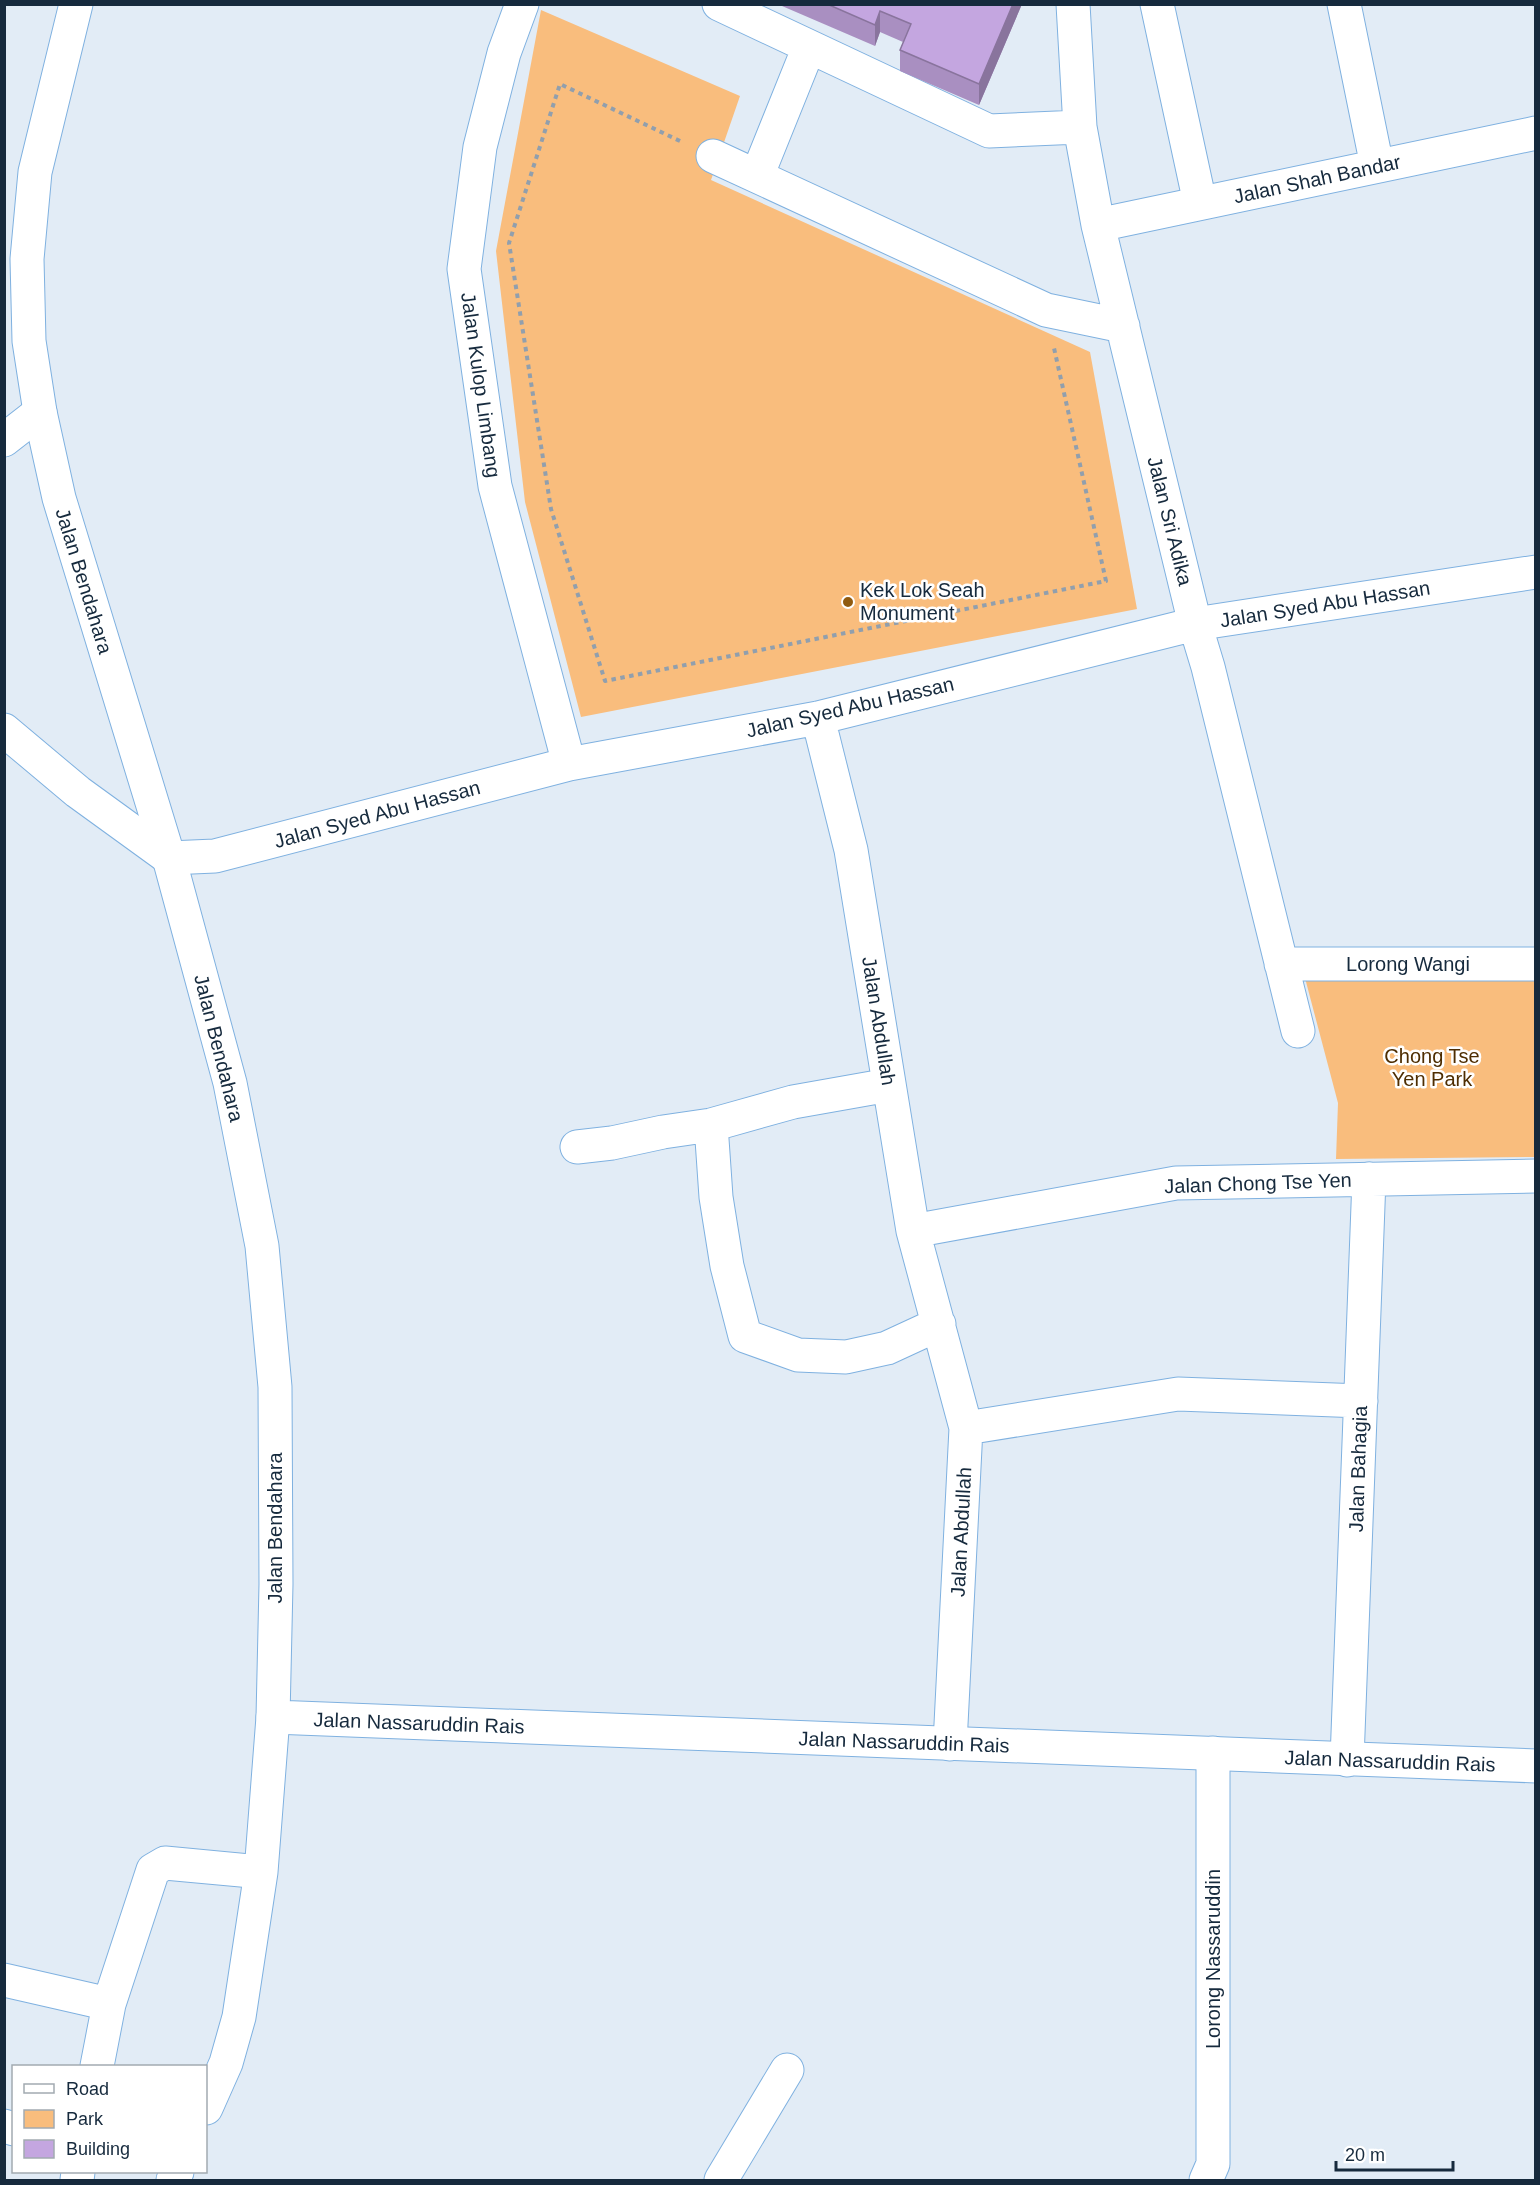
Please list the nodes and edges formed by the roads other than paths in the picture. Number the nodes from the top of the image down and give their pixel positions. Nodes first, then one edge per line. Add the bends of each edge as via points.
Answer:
1 (76, 4) edge
2 (522, 4) edge
3 (719, 4) edge
4 (1073, 4) edge
5 (1156, 4) edge
6 (1344, 4) edge
7 (809, 47) junction
8 (1080, 127) junction
9 (1536, 133) edge
10 (713, 156) road end
11 (1377, 166) junction
12 (757, 176) junction
13 (1200, 203) junction
14 (1098, 225) junction
15 (1123, 326) junction
16 (40, 412) junction
17 (4, 440) edge
18 (1536, 572) edge
19 (1195, 624) junction
20 (818, 718) junction
21 (4, 730) edge
22 (568, 764) junction
23 (169, 858) junction
24 (1281, 964) junction
25 (1536, 964) edge
26 (1298, 1031) dead end
27 (890, 1085) junction
28 (711, 1125) junction
29 (577, 1147) dead end
30 (1536, 1176) edge
31 (1369, 1179) junction
32 (913, 1231) junction
33 (939, 1324) junction
34 (1361, 1401) junction
35 (966, 1428) junction
36 (273, 1717) junction
37 (950, 1744) junction
38 (1213, 1753) junction
39 (1347, 1760) junction
40 (1536, 1766) edge
41 (261, 1872) junction
42 (4, 1980) edge
43 (110, 2004) junction
44 (97, 2065) edge
45 (788, 2070) dead end
46 (207, 2106) edge
47 (1209, 2172) edge
48 (721, 2181) edge

1 - 16 street, Jalan Bendahara via 35,172 27,259 29,341
2 - 22 street, Jalan Kulop Limbang via 504,53 480,147 464,269 495,486
3 - 7 street
4 - 8 street, Jalan Sri Adika
5 - 13 street
6 - 11 street
7 - 8 street via 989,131
7 - 12 street
8 - 14 street, Jalan Sri Adika
9 - 11 street, Jalan Shah Bandar
10 - 12 street
11 - 13 street, Jalan Shah Bandar
12 - 15 street via 1046,310
13 - 14 street, Jalan Shah Bandar
14 - 15 street, Jalan Sri Adika
15 - 19 street, Jalan Sri Adika
16 - 17 street
16 - 23 street, Jalan Bendahara via 59,498
18 - 19 street, Jalan Syed Abu Hassan
19 - 20 street, Jalan Syed Abu Hassan
19 - 24 street, Jalan Sri Adika
20 - 22 street, Jalan Syed Abu Hassan
20 - 27 street, Jalan Abdullah via 851,850
21 - 23 street via 78,792
22 - 23 street, Jalan Syed Abu Hassan via 215,856
23 - 36 street, Jalan Bendahara via 230,1083 262,1246 275,1387
24 - 25 street, Lorong Wangi
24 - 26 street, Jalan Sri Adika
27 - 28 street via 793,1102
27 - 32 street, Jalan Abdullah
28 - 29 street
28 - 33 street via 716,1197 727,1266 745,1336 798,1355 846,1357 887,1348
30 - 31 street, Jalan Chong Tse Yen
31 - 32 street, Jalan Chong Tse Yen via 1176,1183
31 - 34 street, Jalan Bahagia
32 - 33 street, Jalan Abdullah
33 - 35 street, Jalan Abdullah
34 - 35 street via 1178,1394
34 - 39 street, Jalan Bahagia
35 - 37 street, Jalan Abdullah
36 - 37 street, Jalan Nassaruddin Rais
36 - 41 street, Jalan Bendahara
37 - 38 street, Jalan Nassaruddin Rais
38 - 39 street, Jalan Nassaruddin Rais
38 - 47 street, Lorong Nassaruddin
39 - 40 street, Jalan Nassaruddin Rais
41 - 43 street via 165,1863 153,1870
41 - 46 street, Jalan Bendahara via 239,2017 226,2063
42 - 43 street
43 - 44 street
45 - 48 street

